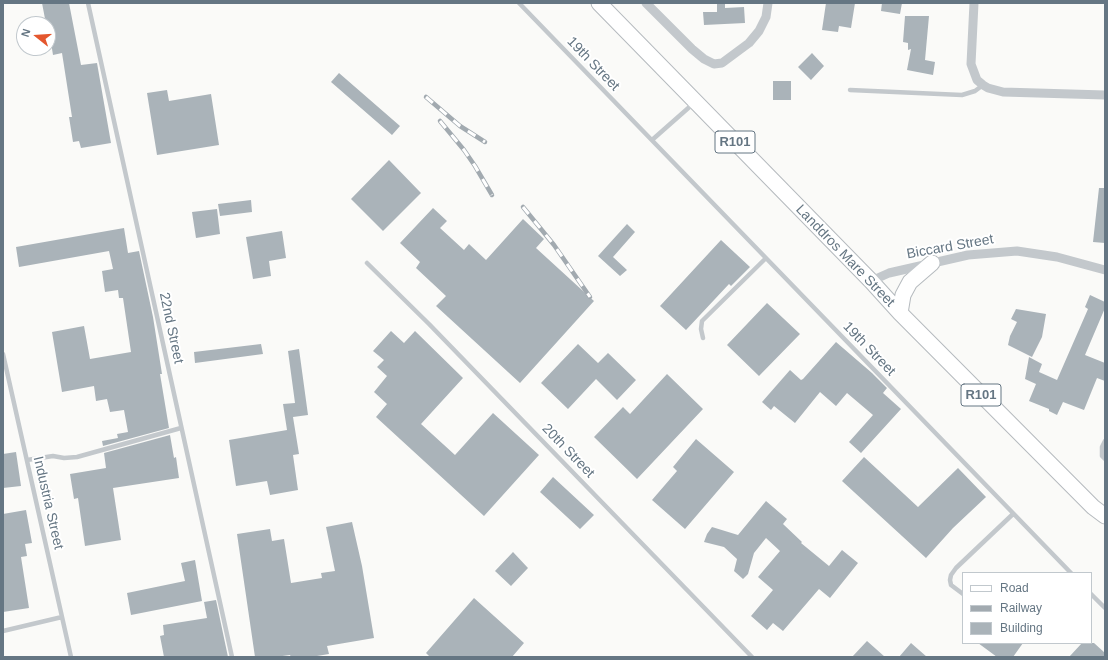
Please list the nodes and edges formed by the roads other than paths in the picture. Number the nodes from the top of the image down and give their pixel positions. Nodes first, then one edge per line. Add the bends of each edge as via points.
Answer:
1 (88, 3) edge
2 (519, 3) edge
3 (599, 3) edge
4 (646, 3) edge
5 (768, 3) edge
6 (974, 3) edge
7 (983, 85) junction
8 (850, 90) dead end
9 (1105, 95) edge
10 (696, 101) junction
11 (652, 140) junction
12 (766, 258) junction
13 (367, 263) dead end
14 (932, 263) junction
15 (1105, 270) edge
16 (871, 281) junction
17 (900, 313) junction
18 (703, 338) dead end
19 (3, 354) edge
20 (181, 428) junction
21 (1105, 441) edge
22 (1105, 459) edge
23 (27, 460) junction
24 (1093, 507) junction
25 (1013, 514) junction
26 (1105, 516) edge
27 (1105, 521) edge
28 (1070, 572) edge
29 (962, 593) edge
30 (1092, 595) edge
31 (1105, 608) edge
32 (62, 617) junction
33 (3, 631) edge
34 (71, 657) edge
35 (232, 657) edge
36 (752, 657) edge

1 - 20 lane, 22nd Street
2 - 11 lane, 19th Street
3 - 10 main road, Landdros Mare Street / R101
4 - 5 street via 692,50 714,64 722,63 749,43 759,31 766,16
6 - 7 street via 971,64 977,80
7 - 8 lane via 962,95
7 - 9 street via 1002,92
10 - 11 lane
10 - 16 main road, Landdros Mare Street / R101
11 - 12 lane, 19th Street
12 - 18 lane via 702,321
12 - 25 lane, 19th Street
13 - 36 lane, 20th Street via 496,392
14 - 15 street, Biccard Street via 968,255 1017,252 1057,257
14 - 16 street, Biccard Street via 889,273
14 - 17 main road via 910,282 903,295
16 - 17 main road, Landdros Mare Street / R101
17 - 24 main road, Landdros Mare Street / R101
19 - 23 lane, Industria Street
20 - 23 lane via 77,457 54,456
20 - 35 lane, 22nd Street
21 - 22 lane via 1102,447 1102,456
23 - 32 lane, Industria Street
24 - 26 main road, Landdros Mare Street / R101
24 - 27 main road, Landdros Mare Street / R101
25 - 28 lane, 19th Street
25 - 29 lane via 951,575 951,585
30 - 31 lane
32 - 33 lane
32 - 34 lane, Industria Street

